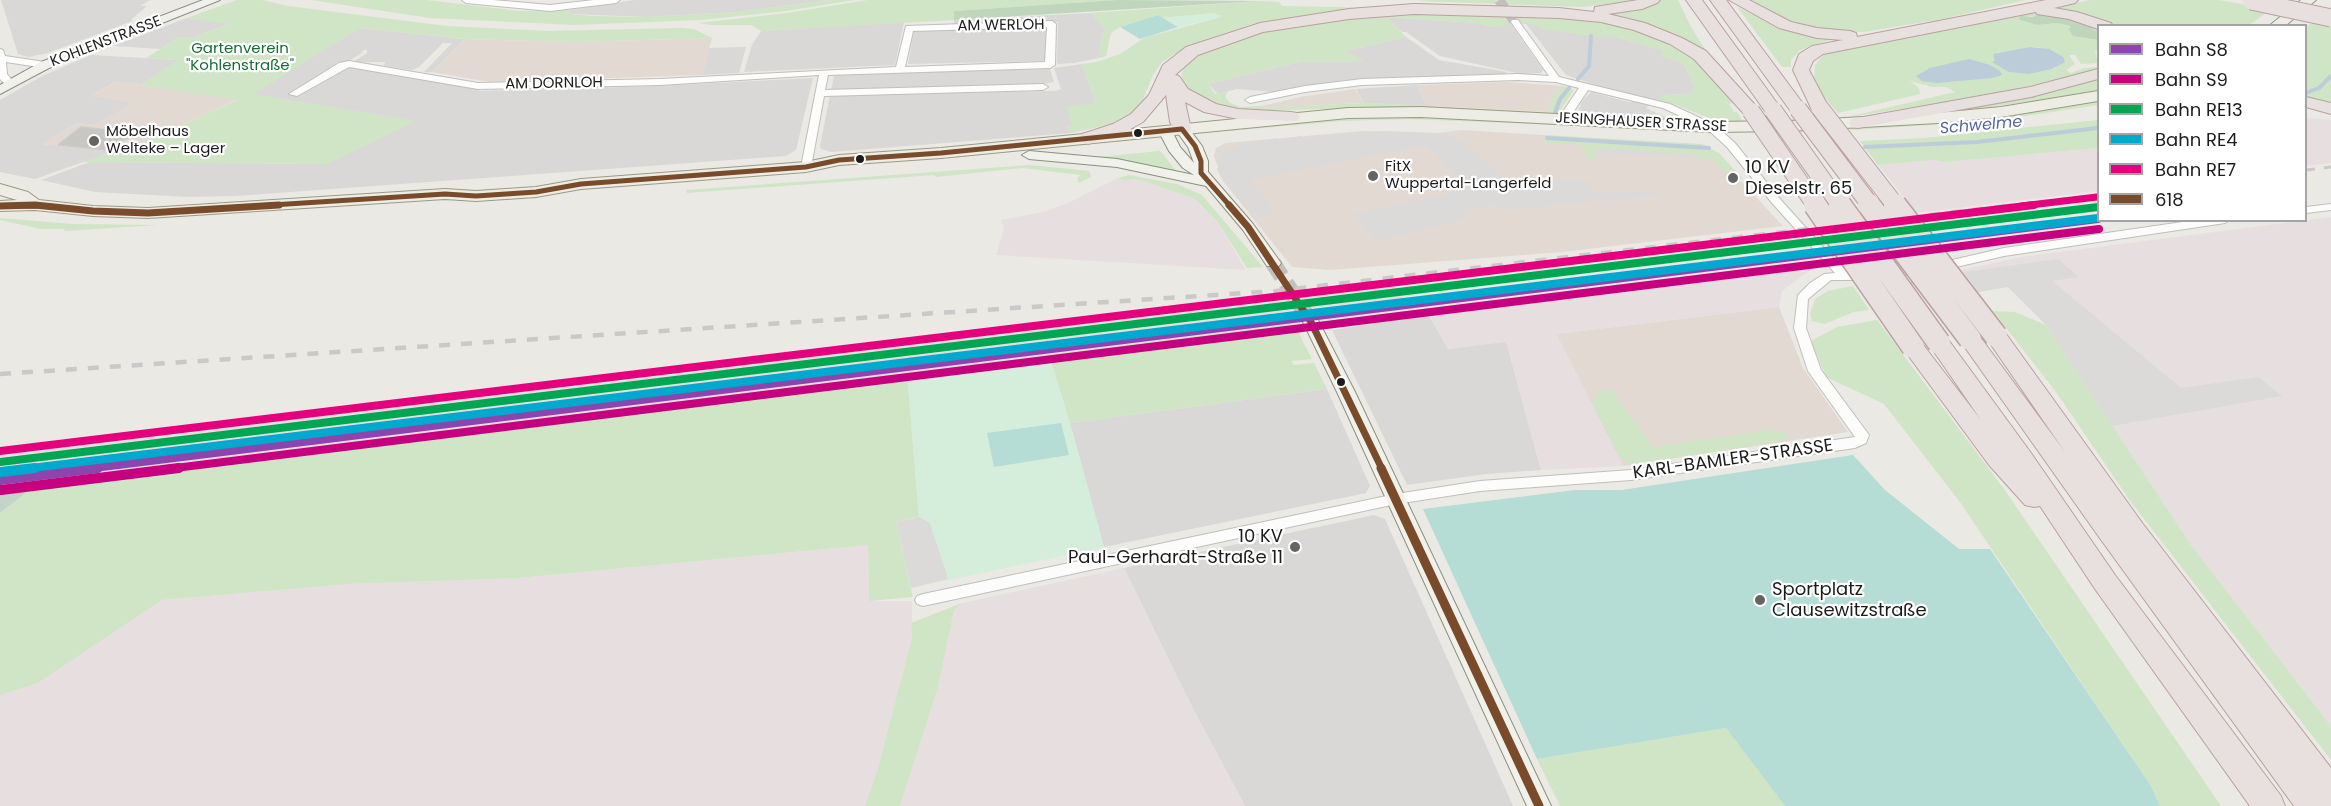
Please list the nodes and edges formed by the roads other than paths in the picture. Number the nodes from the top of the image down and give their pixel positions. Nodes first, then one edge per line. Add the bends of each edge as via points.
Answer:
1 (214, 0) edge
2 (466, 0) edge
3 (616, 0) edge
4 (1652, 0) edge
5 (1694, 0) edge
6 (1718, 0) edge
7 (1737, 0) edge
8 (2070, 0) edge
9 (2309, 0) edge
10 (2246, 1) edge
11 (2022, 9) junction
12 (1529, 11) junction
13 (2331, 18) edge
14 (1515, 22) tunnel mouth
15 (2099, 24) edge
16 (2279, 24) edge
17 (1891, 34) junction
18 (1, 58) edge
19 (39, 68) junction
20 (900, 69) junction
21 (824, 72) junction
22 (2097, 74) edge
23 (1172, 77) junction
24 (1556, 79) junction
25 (1586, 86) junction
26 (5, 87) edge
27 (1043, 87) dead end
28 (820, 93) junction
29 (294, 94) dead end
30 (2097, 96) edge
31 (1157, 97) junction
32 (1250, 100) dead end
33 (2307, 102) edge
34 (2307, 109) edge
35 (2097, 110) edge
36 (2331, 110) edge
37 (1292, 117) junction
38 (1559, 119) junction
39 (1858, 123) junction
40 (1716, 132) junction
41 (1177, 135) junction
42 (1088, 138) junction
43 (1029, 155) junction
44 (806, 167) junction
45 (1206, 178) junction
46 (0, 189) edge
47 (35, 205) junction
48 (0, 206) edge
49 (2331, 207) edge
50 (2307, 210) edge
51 (2209, 222) edge
52 (1273, 263) tunnel mouth
53 (1845, 276) junction
54 (1311, 322) tunnel mouth
55 (1983, 337) junction
56 (1396, 499) junction
57 (2084, 553) junction
58 (923, 600) dead end
59 (2331, 793) edge
60 (1539, 806) edge
61 (2269, 806) edge
62 (2313, 806) edge

1 - 19 street, KOHLENSTRASSE
2 - 3 street via 550,8
4 - 12 highway via 1619,9
5 - 57 highway, bridge via 2022,459
6 - 55 highway, bridge via 1798,109
7 - 17 highway via 1769,19 1799,29 1845,36
8 - 11 highway
9 - 16 main road
10 - 13 highway, bridge
11 - 15 highway via 2071,15
11 - 17 highway
12 - 23 highway via 1414,9 1260,28 1192,51
12 - 57 highway, bridge via 1601,17 1639,26 1669,37 1706,60 1751,111 1913,347 1998,459
14 - 24 street
17 - 55 highway, bridge via 1818,50 1805,58 1801,66 1803,76 1820,108
18 - 19 street
18 - 26 street
19 - 26 street, KOHLENSTRASSE
20 - 20 street, AM WERLOH via 909,28 1052,24 1050,65
20 - 21 street, AM WERLOH
21 - 28 street
21 - 29 street, AM DORNLOH via 660,82 478,86 349,64
22 - 39 highway via 2031,92
23 - 31 highway
23 - 37 highway via 1187,97 1210,108
23 - 41 highway via 1179,122
24 - 25 street
24 - 32 street via 1362,82
25 - 38 street
25 - 40 street via 1666,106
27 - 28 street
28 - 44 street
30 - 39 main road, JESINGHAUSER STRASSE via 2001,112
31 - 41 highway
31 - 42 highway via 1137,118
33 - 36 highway
34 - 36 highway
35 - 40 main road, JESINGHAUSER STRASSE via 2036,120 1881,133
37 - 38 main road, JESINGHAUSER STRASSE via 1421,112
37 - 41 main road, JESINGHAUSER STRASSE
38 - 40 main road, JESINGHAUSER STRASSE
39 - 40 main road, JESINGHAUSER STRASSE
40 - 41 main road, JESINGHAUSER STRASSE via 1390,123
40 - 53 street
41 - 42 main road, JESINGHAUSER STRASSE
41 - 43 main road, JESINGHAUSER STRASSE
41 - 45 street via 1201,161
41 - 45 street via 1188,165
42 - 44 main road, JESINGHAUSER STRASSE via 839,160
43 - 44 main road, JESINGHAUSER STRASSE via 837,170
43 - 45 street via 1117,163
44 - 47 main road, JESINGHAUSER STRASSE via 580,184 536,192 148,213
45 - 52 street
46 - 47 main road, JESINGHAUSER STRASSE
47 - 48 main road, JESINGHAUSER STRASSE
49 - 50 street
51 - 53 street via 2083,238 1975,258 1900,282 1869,282
53 - 56 street, KARL-BAMLER-STRASSE via 1828,277 1802,298 1800,328 1815,371 1862,435 1856,443 1631,475 1480,486
54 - 56 street
55 - 59 highway
55 - 62 highway via 2108,530
56 - 58 street
56 - 60 street
57 - 61 highway

